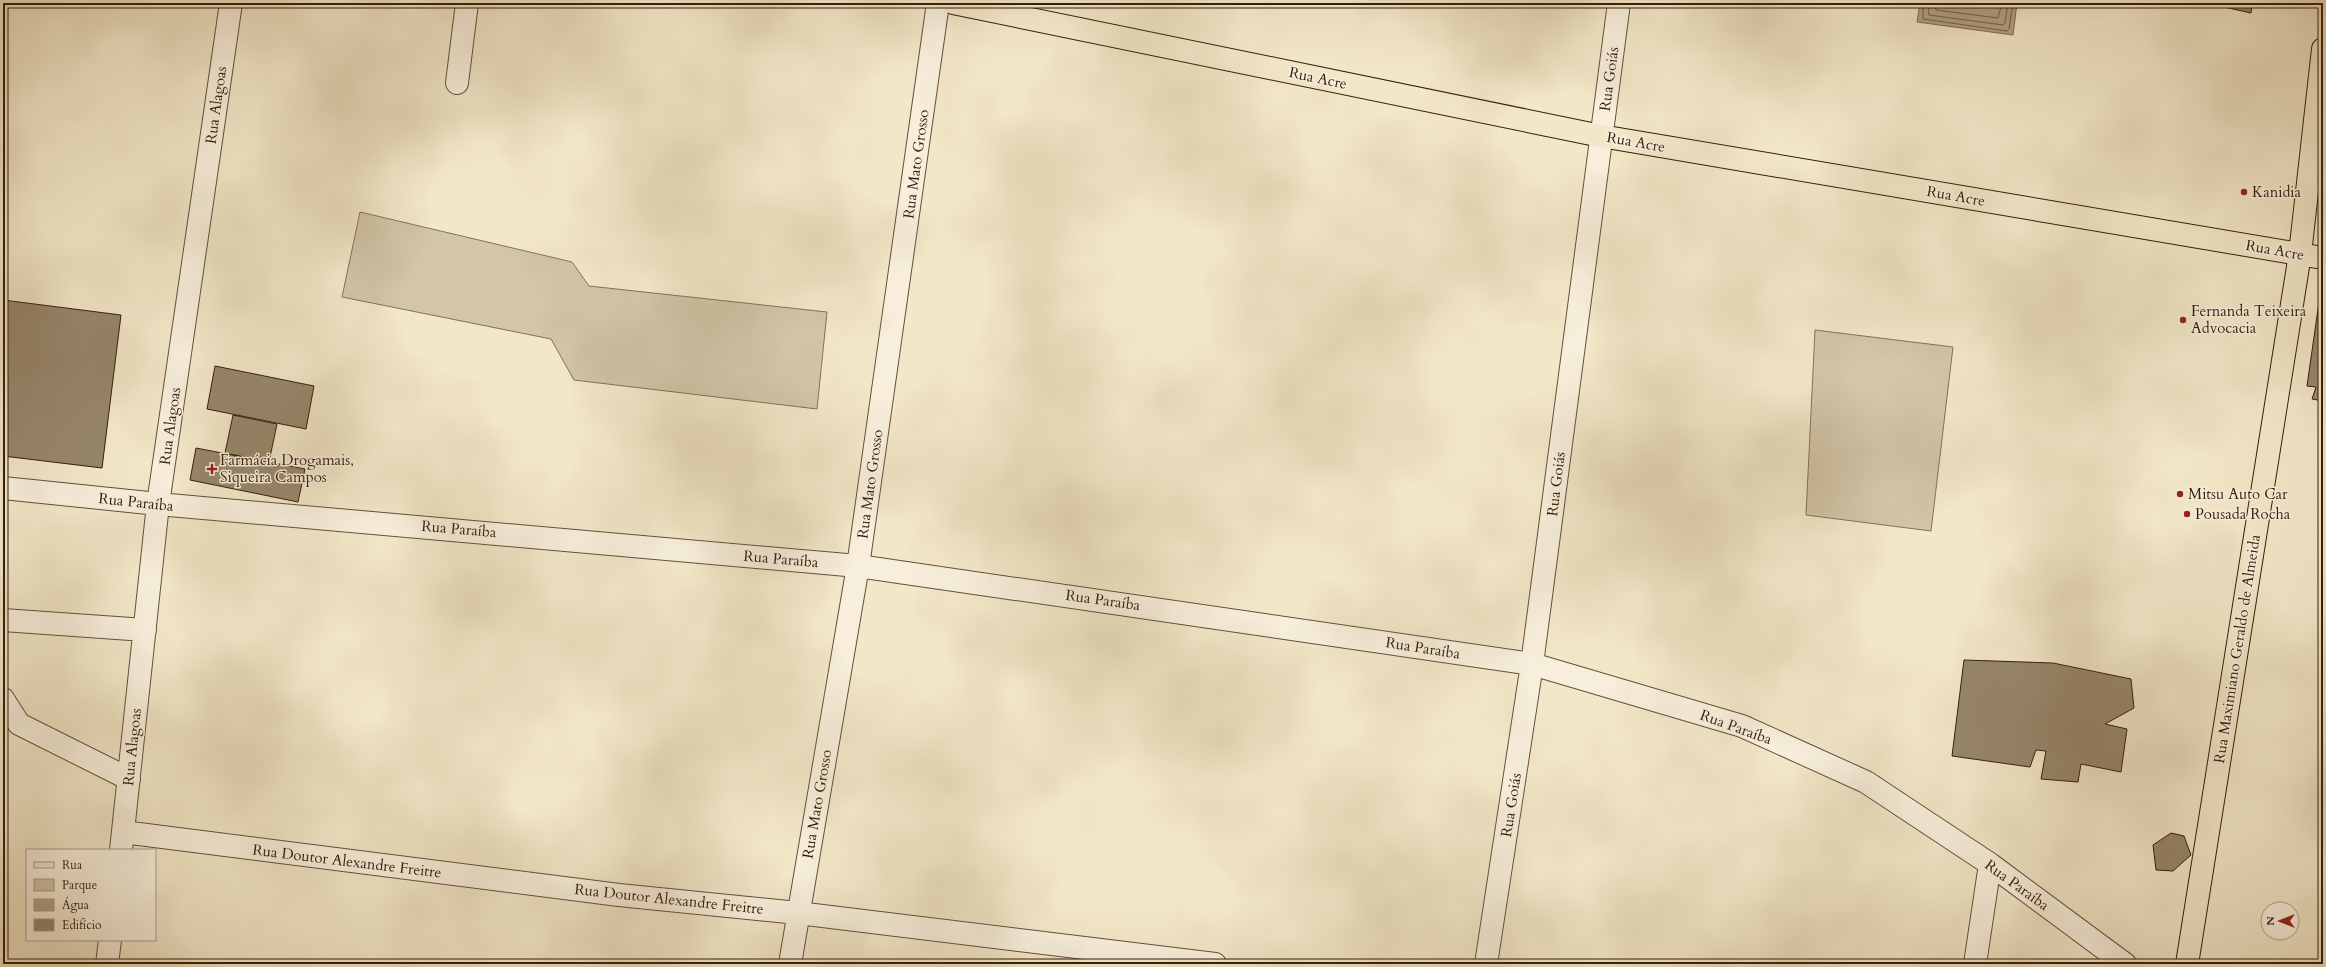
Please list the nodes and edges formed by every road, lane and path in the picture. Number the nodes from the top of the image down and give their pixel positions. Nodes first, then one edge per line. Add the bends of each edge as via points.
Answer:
1 (231, 3) edge
2 (467, 3) edge
3 (938, 3) edge
4 (953, 3) edge
5 (1619, 3) edge
6 (2323, 49) edge
7 (457, 83) dead end
8 (1602, 136) junction
9 (2300, 254) junction
10 (2323, 258) edge
11 (3, 488) edge
12 (158, 504) junction
13 (858, 566) junction
14 (3, 620) edge
15 (145, 630) junction
16 (1532, 664) junction
17 (3, 699) edge
18 (129, 779) junction
19 (122, 841) edge
20 (1990, 864) junction
21 (798, 913) junction
22 (110, 941) edge
23 (107, 964) edge
24 (790, 964) edge
25 (1215, 964) edge
26 (1486, 964) edge
27 (1975, 964) edge
28 (2125, 964) edge
29 (2187, 964) edge

1 - 12 street, Rua Alagoas
2 - 7 street
3 - 13 street, Rua Mato Grosso
4 - 8 main road, Rua Acre
5 - 8 street, Rua Goiás
6 - 9 main road, Rua Maximiano Geraldo de Almeida
8 - 9 main road, Rua Acre
8 - 16 street, Rua Goiás
9 - 10 main road, Rua Acre
9 - 29 main road, Rua Maximiano Geraldo de Almeida
11 - 12 street, Rua Paraíba
12 - 13 street, Rua Paraíba
12 - 15 street, Rua Alagoas
13 - 16 street, Rua Paraíba
13 - 21 street, Rua Mato Grosso
14 - 15 street
15 - 18 street, Rua Alagoas
16 - 20 street, Rua Paraíba via 1742,726 1866,782
16 - 26 street, Rua Goiás
17 - 18 street via 19,724
18 - 19 street, Rua Alagoas
19 - 21 street, Rua Doutor Alexandre Freitre
20 - 27 street
20 - 28 street, Rua Paraíba
21 - 24 street, Rua Mato Grosso
21 - 25 street, Rua Doutor Alexandre Freitre
22 - 23 street

